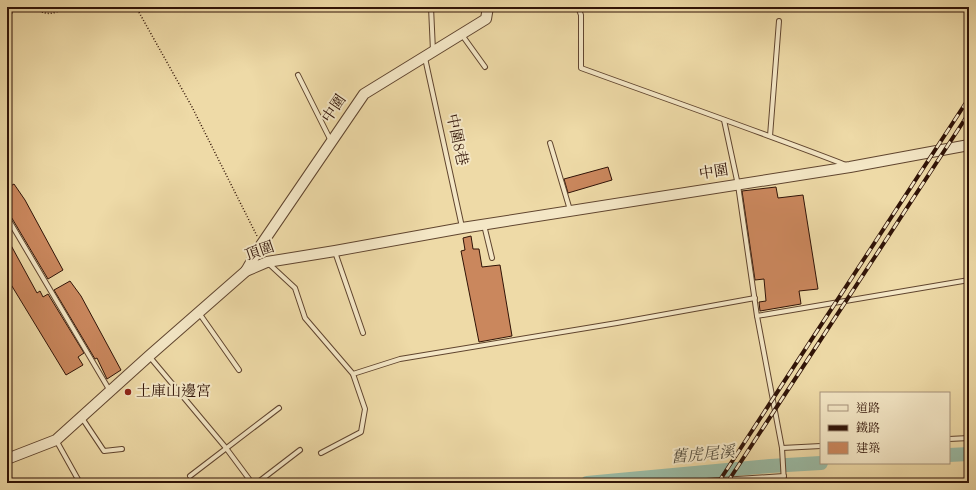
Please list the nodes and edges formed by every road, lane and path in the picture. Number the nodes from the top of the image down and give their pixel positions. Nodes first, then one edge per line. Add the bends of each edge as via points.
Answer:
1 (19, 7) edge
2 (30, 7) edge
3 (66, 7) edge
4 (136, 7) edge
5 (431, 7) edge
6 (488, 7) edge
7 (578, 7) edge
8 (7, 18) edge
9 (779, 21) dead end
10 (462, 34) junction
11 (429, 55) junction
12 (485, 67) dead end
13 (298, 75) dead end
14 (724, 120) junction
15 (770, 136) junction
16 (332, 141) junction
17 (550, 143) dead end
18 (969, 145) edge
19 (850, 167) junction
20 (738, 185) junction
21 (570, 211) junction
22 (7, 217) edge
23 (484, 224) junction
24 (462, 228) junction
25 (261, 245) junction
26 (335, 251) junction
27 (492, 258) dead end
28 (267, 262) junction
29 (246, 271) junction
30 (969, 280) edge
31 (755, 298) junction
32 (199, 312) junction
33 (757, 316) junction
34 (364, 333) dead end
35 (149, 356) junction
36 (239, 370) dead end
37 (353, 374) junction
38 (110, 392) junction
39 (279, 408) dead end
40 (82, 418) junction
41 (969, 438) edge
42 (950, 439) edge
43 (56, 440) junction
44 (820, 446) edge
45 (226, 448) junction
46 (782, 448) junction
47 (122, 449) dead end
48 (300, 450) dead end
49 (321, 453) dead end
50 (7, 459) edge
51 (784, 474) junction
52 (190, 476) dead end
53 (80, 483) edge
54 (252, 483) edge
55 (257, 483) edge
56 (675, 483) edge
57 (784, 483) edge

1 - 8 path
2 - 3 path via 50,14
4 - 25 path via 192,107
5 - 11 lane, 中圍8巷
6 - 10 street, 中圍 via 486,19
7 - 14 lane via 581,15 581,68
9 - 15 lane
10 - 11 street, 中圍
10 - 12 lane
11 - 16 street, 中圍 via 364,94
11 - 24 lane, 中圍8巷
13 - 16 lane
14 - 15 lane
14 - 20 lane
15 - 19 lane
16 - 25 street, 中圍
17 - 21 lane
18 - 19 street, 中圍
19 - 20 street, 中圍
20 - 21 street, 中圍
20 - 31 lane
21 - 23 street, 中圍
22 - 38 lane
23 - 24 street, 中圍
23 - 27 lane
24 - 26 street, 頂圍
25 - 29 street, 中圍
26 - 28 street, 頂圍
26 - 34 lane
28 - 29 street, 頂圍
28 - 37 lane via 295,288 305,318
29 - 32 street, 頂圍
30 - 33 lane
31 - 33 lane
31 - 37 lane via 400,359
32 - 35 street, 頂圍
32 - 36 lane
33 - 46 lane
35 - 38 street, 頂圍
35 - 45 lane
37 - 49 lane via 365,409 361,432
38 - 40 street, 頂圍
39 - 45 lane
40 - 43 street, 頂圍
40 - 47 lane via 104,451
41 - 42 lane
43 - 50 street, 頂圍
43 - 53 lane
44 - 46 lane
45 - 52 lane
45 - 54 lane
46 - 51 lane
48 - 55 lane
51 - 56 lane
51 - 57 lane

